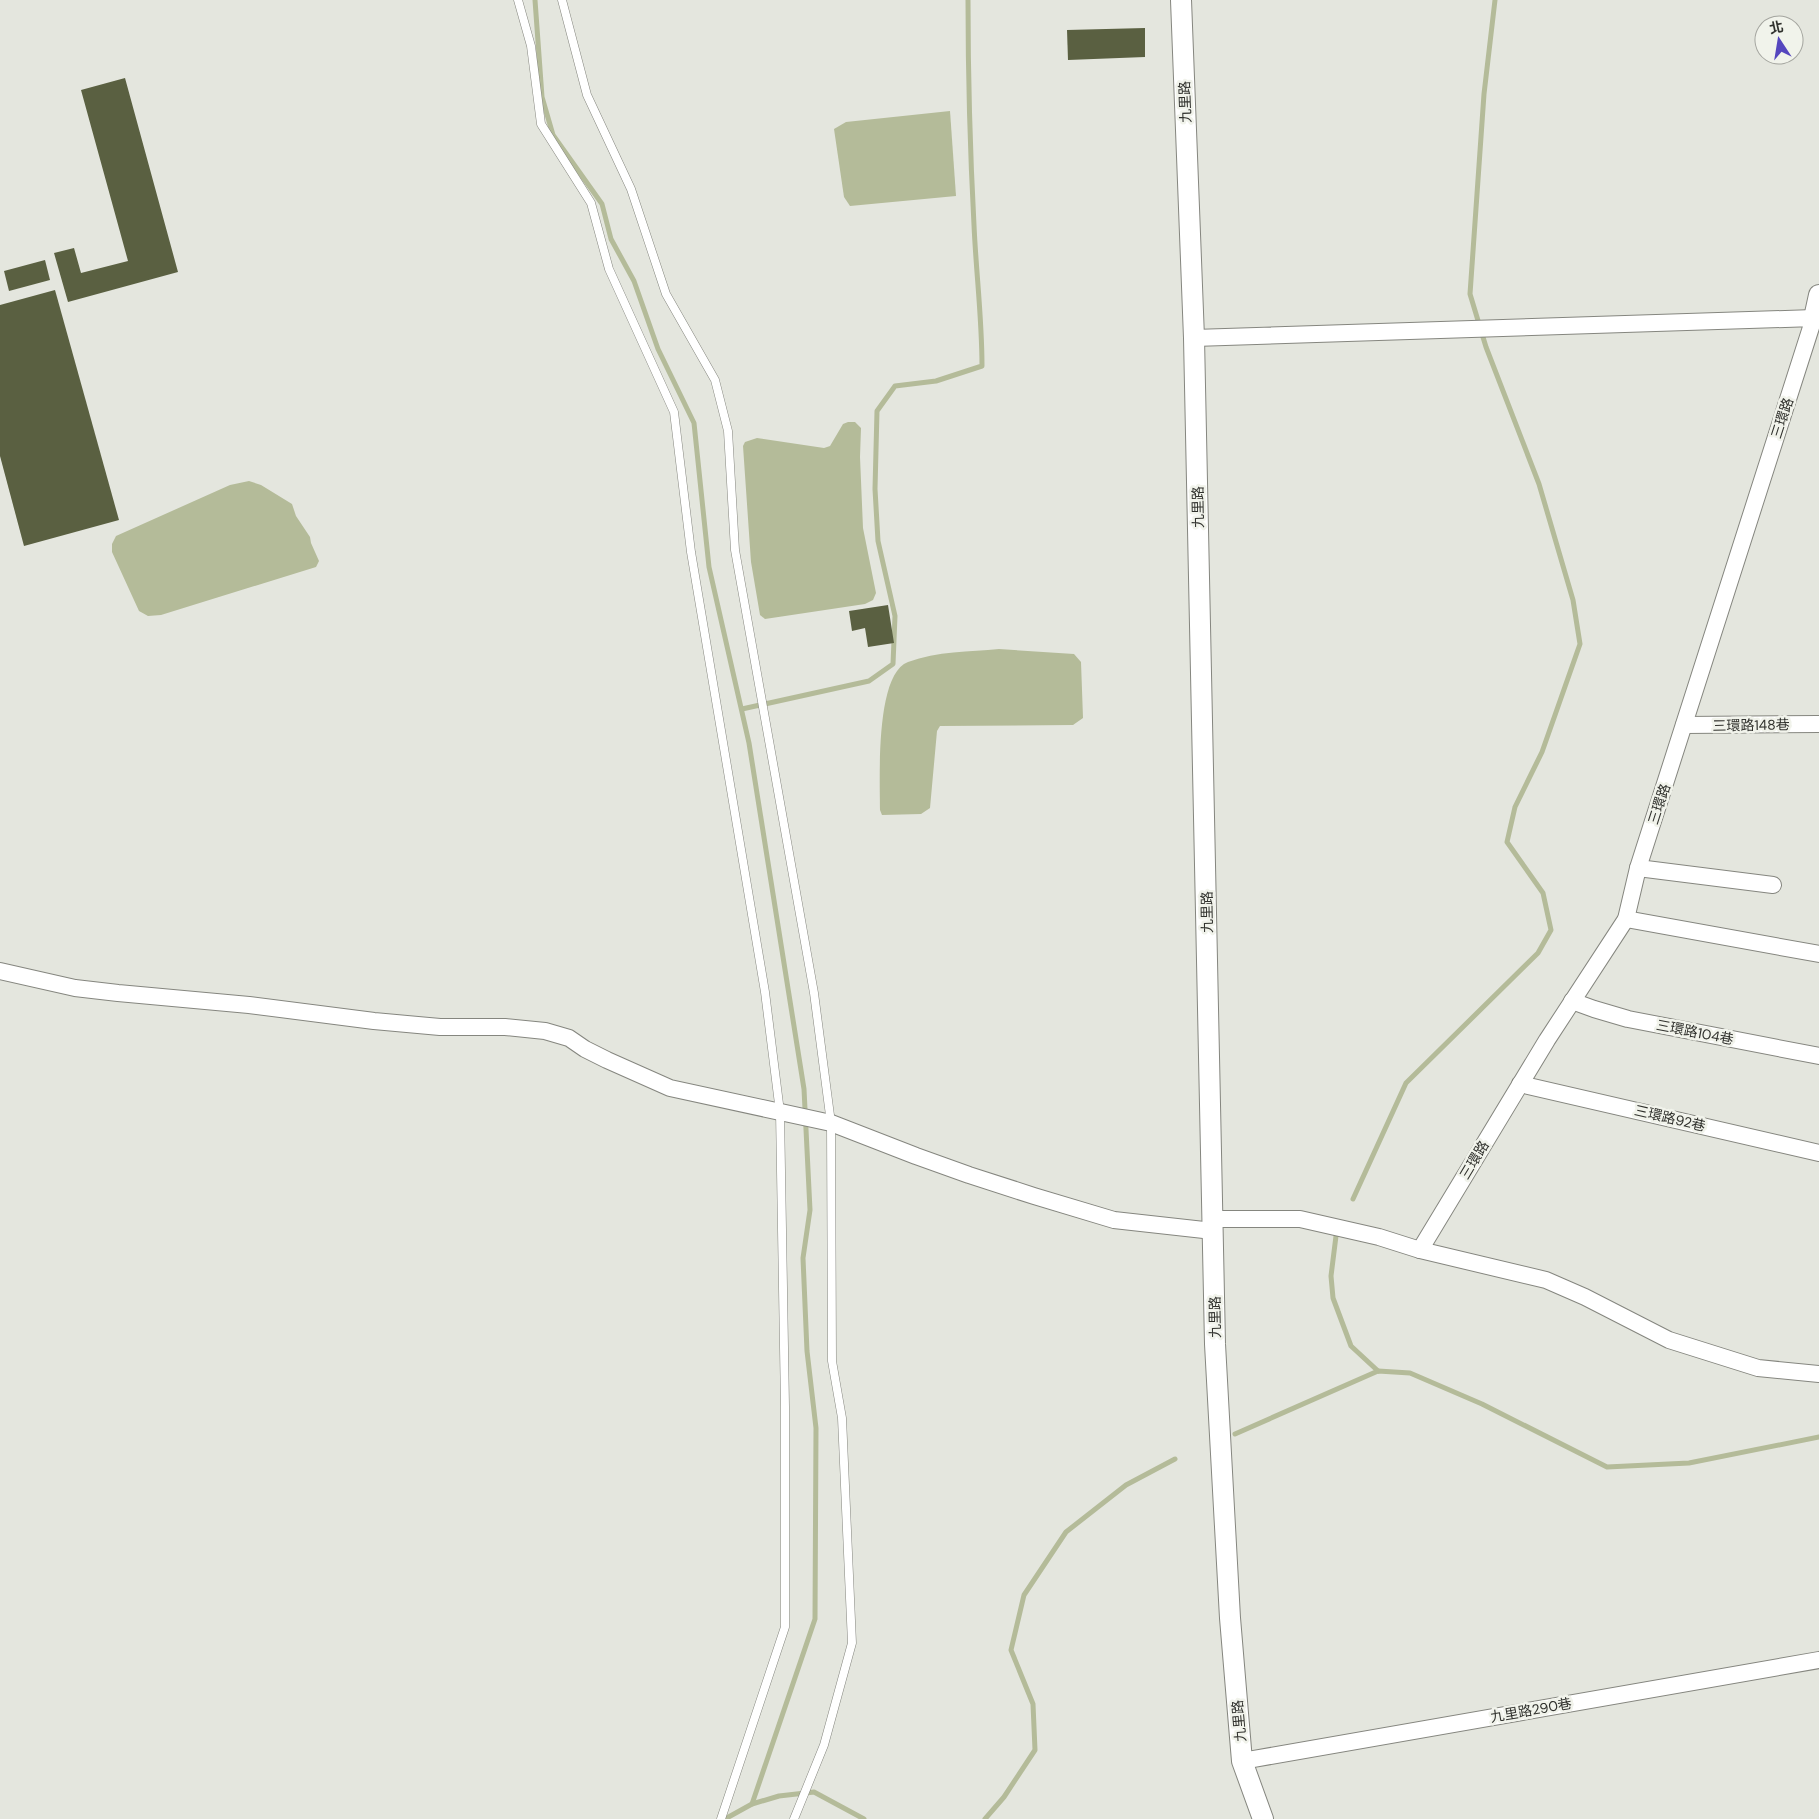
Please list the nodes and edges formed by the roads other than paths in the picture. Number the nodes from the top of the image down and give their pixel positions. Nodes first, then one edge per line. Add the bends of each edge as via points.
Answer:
1 (518, 0) edge
2 (562, 0) edge
3 (1181, 0) edge
4 (1819, 295) edge
5 (1816, 318) edge
6 (1194, 338) junction
7 (1819, 724) edge
8 (1684, 726) junction
9 (1638, 868) junction
10 (1773, 885) dead end
11 (1626, 919) junction
12 (1819, 954) edge
13 (0, 971) edge
14 (1572, 1000) junction
15 (1819, 1056) edge
16 (1520, 1084) junction
17 (780, 1112) junction
18 (831, 1123) junction
19 (1819, 1152) edge
20 (1213, 1225) junction
21 (1420, 1250) junction
22 (1819, 1374) edge
23 (1819, 1660) edge
24 (1242, 1761) junction
25 (721, 1819) edge
26 (794, 1819) edge
27 (1263, 1819) edge

1 - 17 lane via 531,46 541,124 591,203 609,269 674,412 691,552 765,992
2 - 18 lane via 587,95 631,189 666,294 715,380 728,431 735,550 814,993
3 - 6 street, 九里路
4 - 5 street
5 - 6 street
5 - 8 street, 三環路
6 - 20 street, 九里路
7 - 8 street, 三環路148巷
8 - 9 street, 三環路
9 - 10 street
9 - 11 street, 三環路
11 - 12 street
11 - 14 street, 三環路
13 - 17 street via 75,988 384,1022 545,1030 569,1038 607,1060 670,1088
14 - 15 street, 三環路104巷 via 1628,1018
14 - 16 street, 三環路
16 - 19 street, 三環路92巷
16 - 21 street, 三環路
17 - 18 street
17 - 25 lane via 785,1627
18 - 20 street via 934,1162 1114,1220
18 - 26 lane via 832,1361 842,1418 852,1643 824,1745
20 - 21 street via 1300,1219
20 - 24 street, 九里路 via 1215,1344 1230,1618
21 - 22 street via 1546,1280 1669,1340 1758,1368
23 - 24 street, 九里路290巷
24 - 27 street, 九里路

